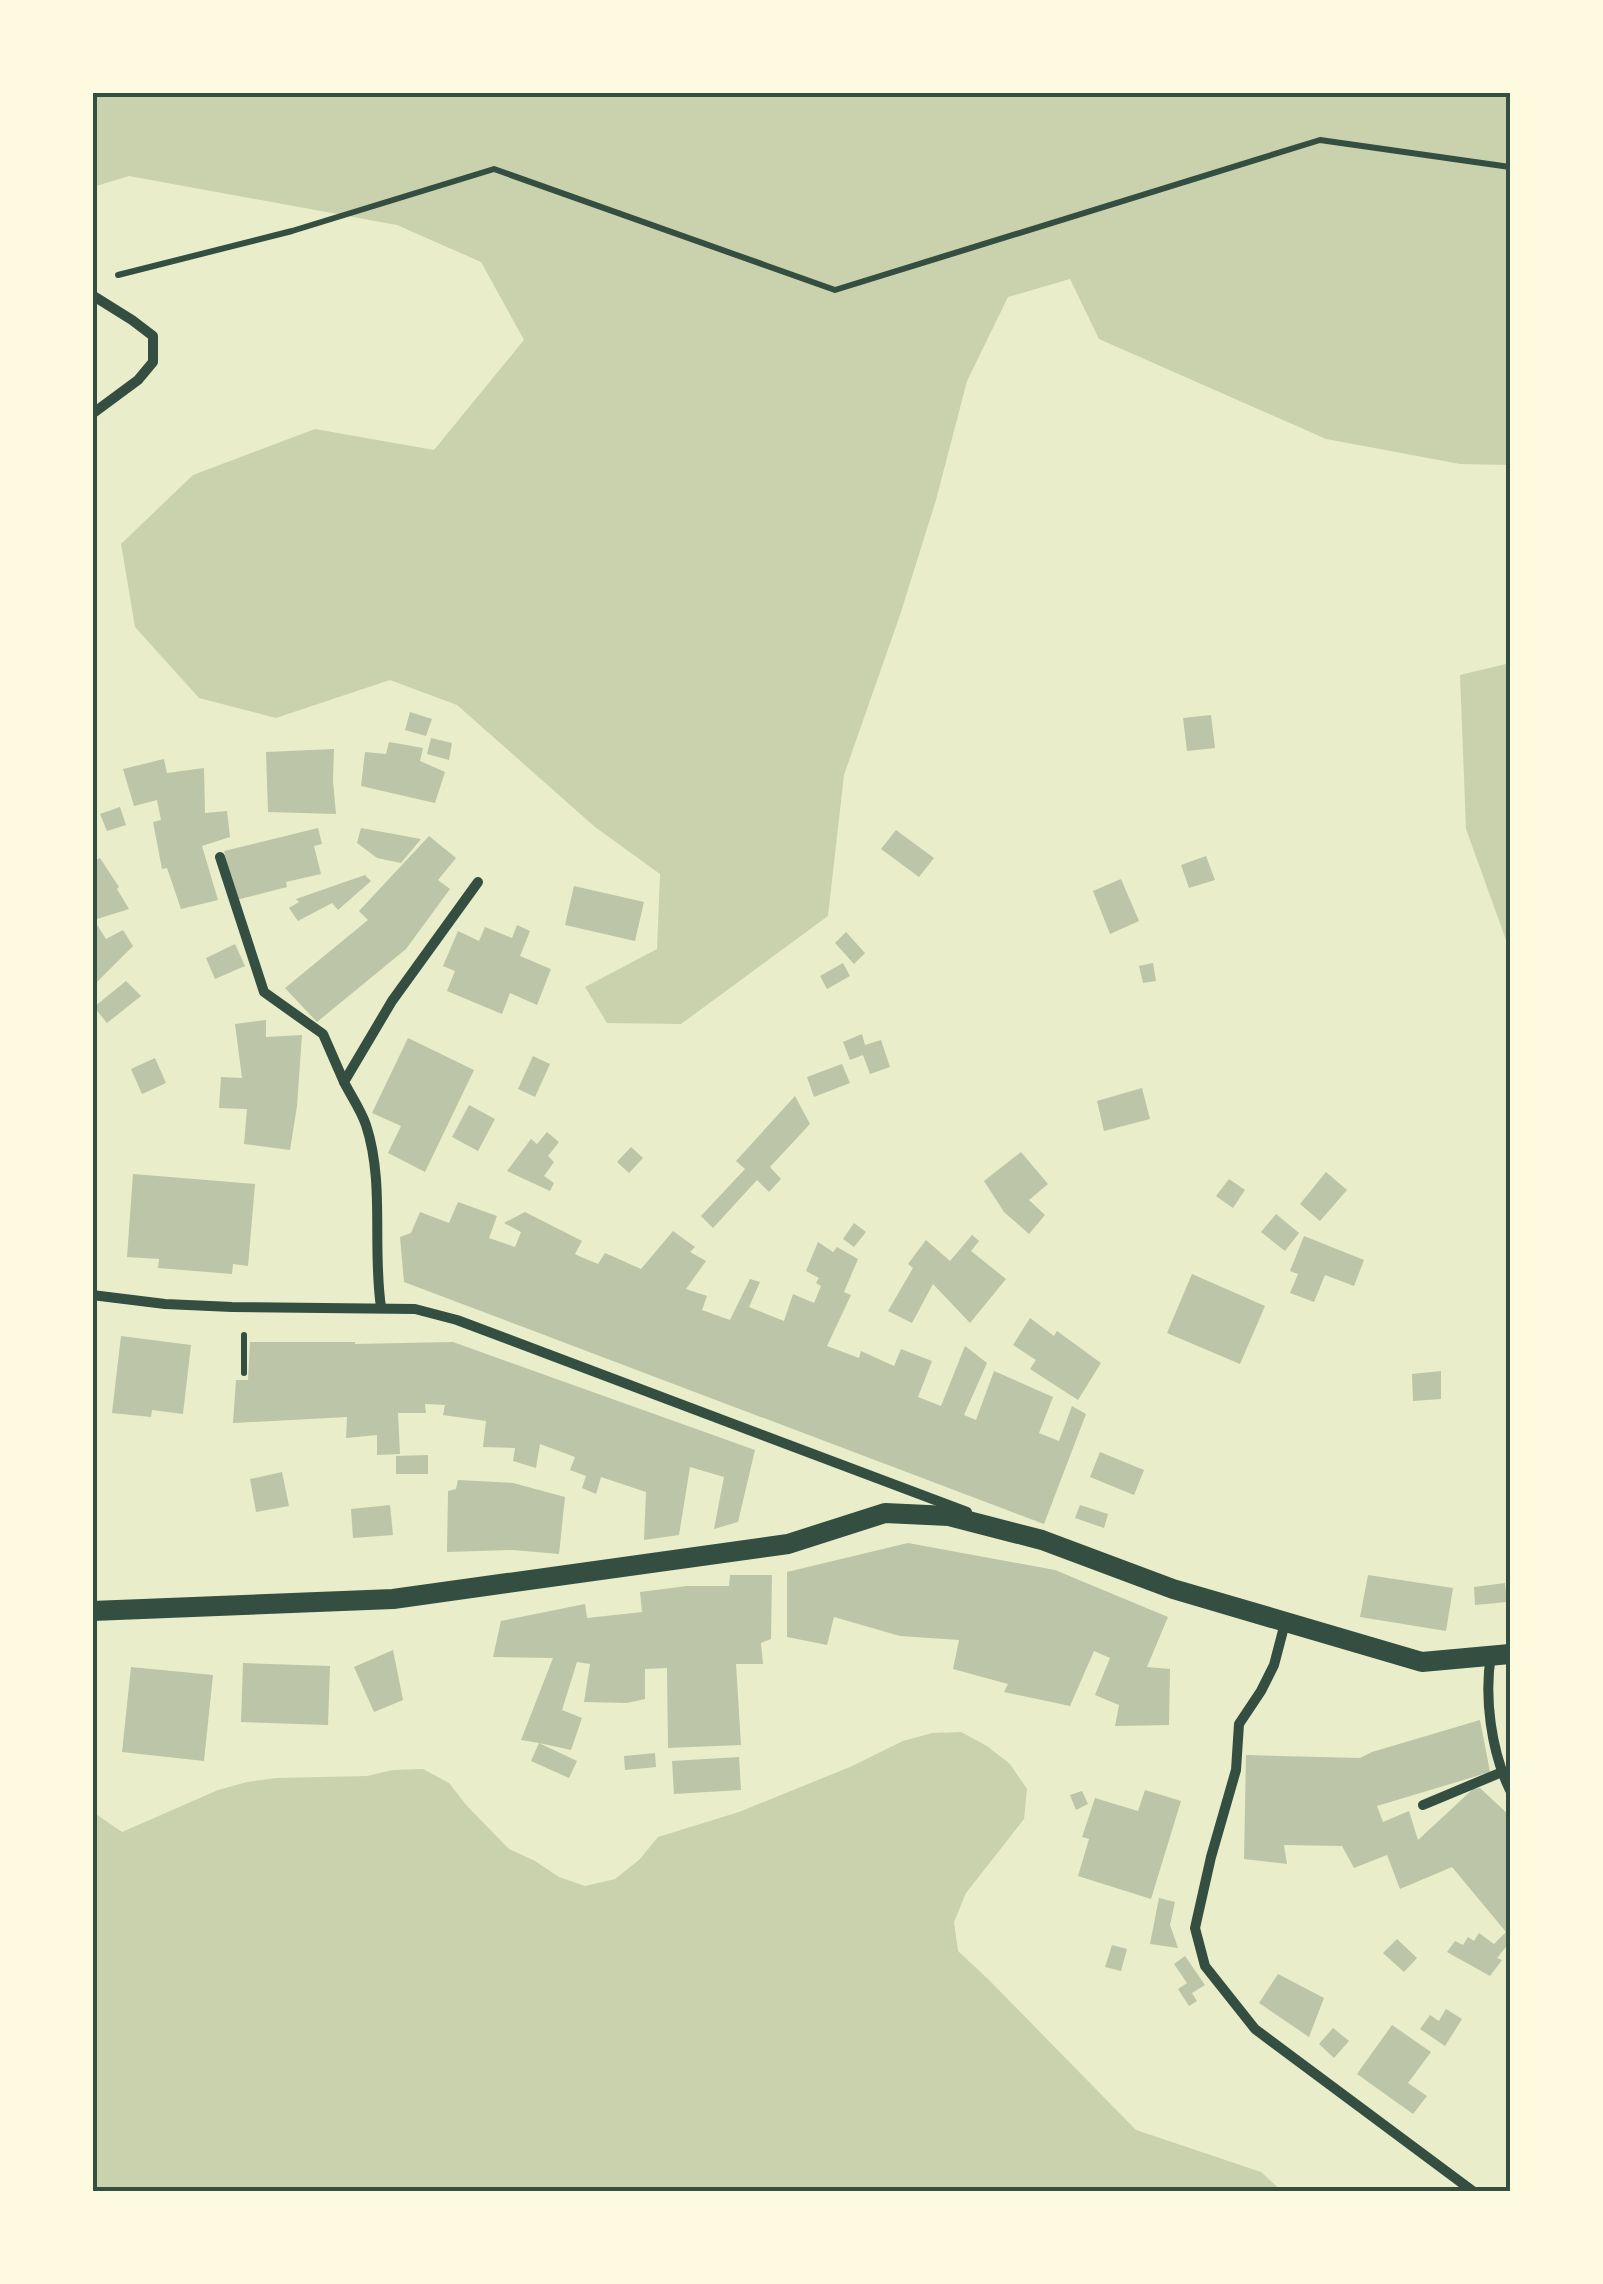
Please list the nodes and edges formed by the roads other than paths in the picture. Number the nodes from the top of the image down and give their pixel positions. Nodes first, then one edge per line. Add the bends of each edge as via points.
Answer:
1 (92, 296) edge
2 (92, 414) edge
3 (220, 857) dead end
4 (478, 882) dead end
5 (344, 1082) junction
6 (92, 1295) edge
7 (380, 1307) junction
8 (1042, 1540) junction
9 (92, 1611) edge
10 (1286, 1621) junction
11 (1501, 1654) edge
12 (1502, 1772) junction
13 (1510, 1790) edge
14 (1423, 1805) dead end
15 (1474, 2192) edge

1 - 2 street via 153,336 153,362
3 - 5 street via 264,992 324,1034
4 - 5 street via 392,1001
5 - 7 street via 366,1123 376,1172
6 - 7 street via 232,1307
7 - 8 street via 457,1320
8 - 9 main road via 949,1516 885,1513 788,1544 393,1599
8 - 10 main road via 1173,1589
10 - 11 main road via 1422,1662
10 - 15 street via 1274,1665 1239,1724 1236,1770 1196,1928 1205,1966 1255,2029
11 - 12 street via 1487,1681
12 - 13 street
12 - 14 street

